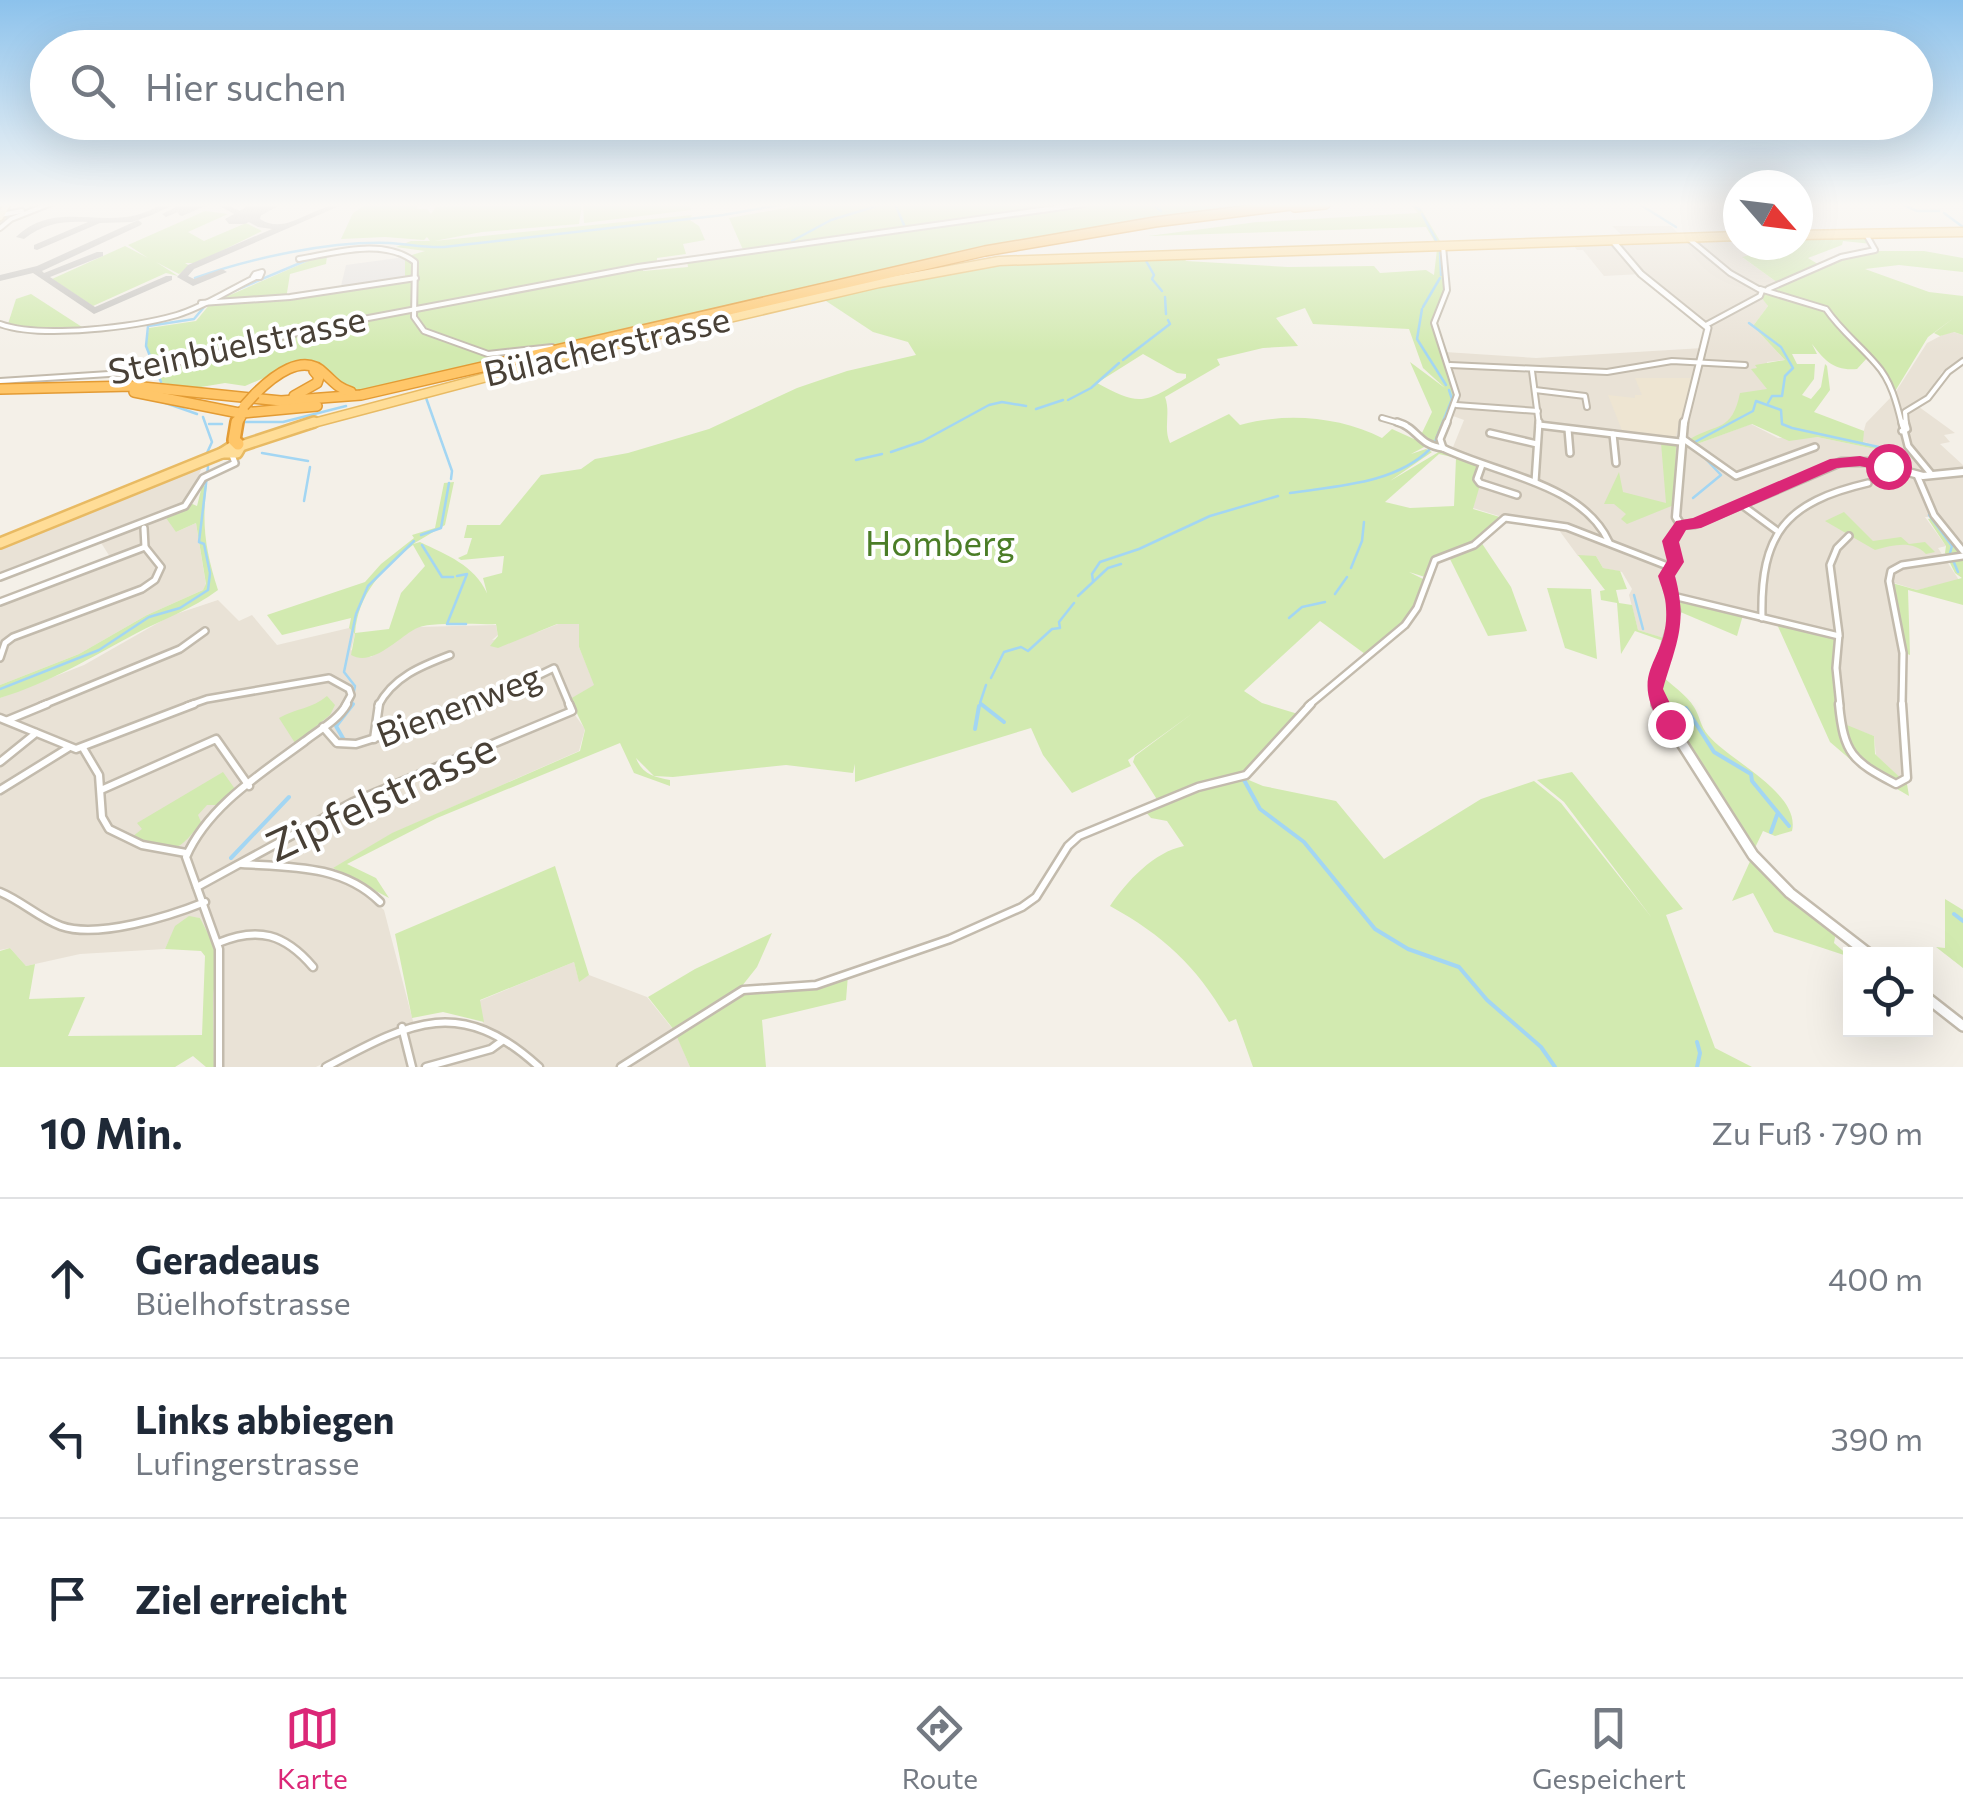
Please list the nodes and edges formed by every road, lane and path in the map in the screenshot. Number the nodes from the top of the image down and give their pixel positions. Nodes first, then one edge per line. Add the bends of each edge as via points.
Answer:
1 (336, 254) edge
2 (402, 254) edge
3 (737, 254) edge
4 (978, 254) edge
5 (989, 254) edge
6 (1172, 254) edge
7 (1444, 254) edge
8 (1624, 254) edge
9 (1708, 254) edge
10 (1859, 254) edge
11 (299, 259) dead end
12 (254, 278) dead end
13 (416, 278) junction
14 (1764, 289) junction
15 (200, 303) junction
16 (414, 310) junction
17 (0, 324) edge
18 (1706, 324) junction
19 (618, 335) junction
20 (1963, 361) edge
21 (1699, 363) junction
22 (1450, 365) junction
23 (1745, 366) dead end
24 (1532, 371) junction
25 (0, 387) edge
26 (100, 388) junction
27 (396, 390) junction
28 (1535, 390) junction
29 (261, 396) junction
30 (1456, 405) junction
31 (1587, 407) dead end
32 (243, 409) junction
33 (1538, 411) junction
34 (1382, 418) dead end
35 (1539, 424) junction
36 (1568, 428) junction
37 (1902, 431) junction
38 (1490, 433) dead end
39 (1613, 434) junction
40 (1680, 440) junction
41 (1537, 444) junction
42 (1815, 447) dead end
43 (1437, 448) junction
44 (232, 452) junction
45 (1570, 453) dead end
46 (1616, 464) dead end
47 (1482, 465) junction
48 (1963, 472) edge
49 (1918, 475) junction
50 (1932, 476) junction
51 (1868, 483) dead end
52 (1536, 484) junction
53 (1517, 495) dead end
54 (1740, 503) junction
55 (1681, 525) junction
56 (144, 528) dead end
57 (1776, 530) junction
58 (1848, 536) dead end
59 (1609, 542) junction
60 (0, 543) edge
61 (145, 547) junction
62 (1957, 556) edge
63 (1670, 567) junction
64 (0, 577) edge
65 (1673, 596) junction
66 (0, 602) edge
67 (1762, 618) junction
68 (205, 631) dead end
69 (1839, 636) junction
70 (450, 655) dead end
71 (0, 658) edge
72 (569, 714) joint
73 (4, 719) edge
74 (323, 727) junction
75 (36, 733) junction
76 (374, 739) junction
77 (68, 748) junction
78 (82, 748) junction
79 (0, 762) edge
80 (249, 786) junction
81 (0, 790) edge
82 (102, 790) junction
83 (186, 853) junction
84 (239, 863) junction
85 (197, 887) junction
86 (0, 892) edge
87 (205, 902) junction
88 (380, 902) dead end
89 (218, 943) junction
90 (1860, 947) edge
91 (313, 967) dead end
92 (1933, 1002) edge
93 (1963, 1026) edge
94 (402, 1028) junction
95 (502, 1041) junction
96 (219, 1067) edge
97 (326, 1067) edge
98 (412, 1067) edge
99 (426, 1067) edge
100 (540, 1067) edge
101 (621, 1067) edge

1 - 11 street
2 - 13 street via 414,260
3 - 16 street, Steinbüelstrasse
4 - 19 highway
5 - 27 highway
6 - 44 main road, Bülacherstrasse via 1026,258 924,272 324,418
7 - 22 street via 1447,290 1434,324
8 - 18 street
9 - 14 street
10 - 14 street
12 - 15 street
13 - 15 street via 290,298
13 - 16 street
14 - 18 street
14 - 37 street via 1826,310 1882,371
15 - 17 street via 171,316 90,328 16,331
16 - 19 street via 429,334 479,352 506,354
16 - 25 street, Steinbüelstrasse via 156,368
18 - 21 street
19 - 27 highway
20 - 37 street via 1942,374 1926,401 1907,408
21 - 23 street
21 - 24 street
21 - 40 street
22 - 24 street
22 - 30 street
24 - 28 street
25 - 26 highway
25 - 29 highway via 122,385
26 - 27 highway via 267,404
26 - 32 highway
27 - 29 highway via 338,398
27 - 29 highway via 342,390 320,369 304,366 279,373
27 - 32 highway via 313,407
28 - 31 street via 1585,396
28 - 33 street
29 - 29 highway via 284,373 318,374 306,392
29 - 32 highway, bridge
30 - 33 street
30 - 43 street
32 - 44 highway
33 - 35 street
34 - 43 street via 1407,425
35 - 36 street
35 - 41 street
36 - 39 street
36 - 45 street
37 - 50 street
38 - 41 street
39 - 40 street
39 - 46 street
40 - 42 street via 1740,476
40 - 55 street
41 - 52 street
43 - 47 street
44 - 60 main road, Bülacherstrasse
44 - 64 street via 178,509
47 - 52 street
47 - 53 street via 1480,483
48 - 50 street
49 - 50 street
49 - 54 street via 1841,462
49 - 62 street
51 - 57 street via 1801,508
52 - 59 street via 1604,527
54 - 55 street
54 - 57 street
55 - 63 street via 1670,541 1676,562
56 - 61 street
57 - 67 street via 1765,551
58 - 69 street via 1830,565
59 - 63 street
59 - 101 street via 1560,525 1506,518 1474,545 1435,560 1405,625 1300,713 1246,775 1198,787 1079,836 1036,898 1022,906 950,939 816,984 744,990
61 - 66 street
61 - 71 street via 161,567 155,580 13,637
62 - 69 street via 1891,571 1902,635 1907,752 1907,778 1896,784 1861,766 1843,742
63 - 65 street
65 - 67 street
65 - 90 street via 1674,623 1654,689 1657,704 1770,876
67 - 69 street
68 - 73 street via 180,648
70 - 76 street via 389,686
72 - 76 street, Bienenweg via 554,668 492,701
72 - 84 street, Zipfelstrasse via 353,802
73 - 75 street
74 - 76 street, Bienenweg via 342,744
74 - 78 street via 348,703 349,689 339,680 207,699
74 - 80 street
75 - 77 street
75 - 79 street
77 - 78 street
77 - 81 street
78 - 82 street
80 - 82 street via 216,739
80 - 83 street
82 - 83 street via 105,825 112,832
83 - 85 street via 186,870
84 - 85 street, Zipfelstrasse
84 - 88 street via 337,875
85 - 87 street
86 - 87 street via 58,924 80,928 174,915
87 - 89 street
89 - 91 street via 238,933 272,934 298,947
89 - 96 street
92 - 93 street
94 - 95 street via 447,1018
94 - 97 street
94 - 98 street
95 - 99 street
95 - 100 street

